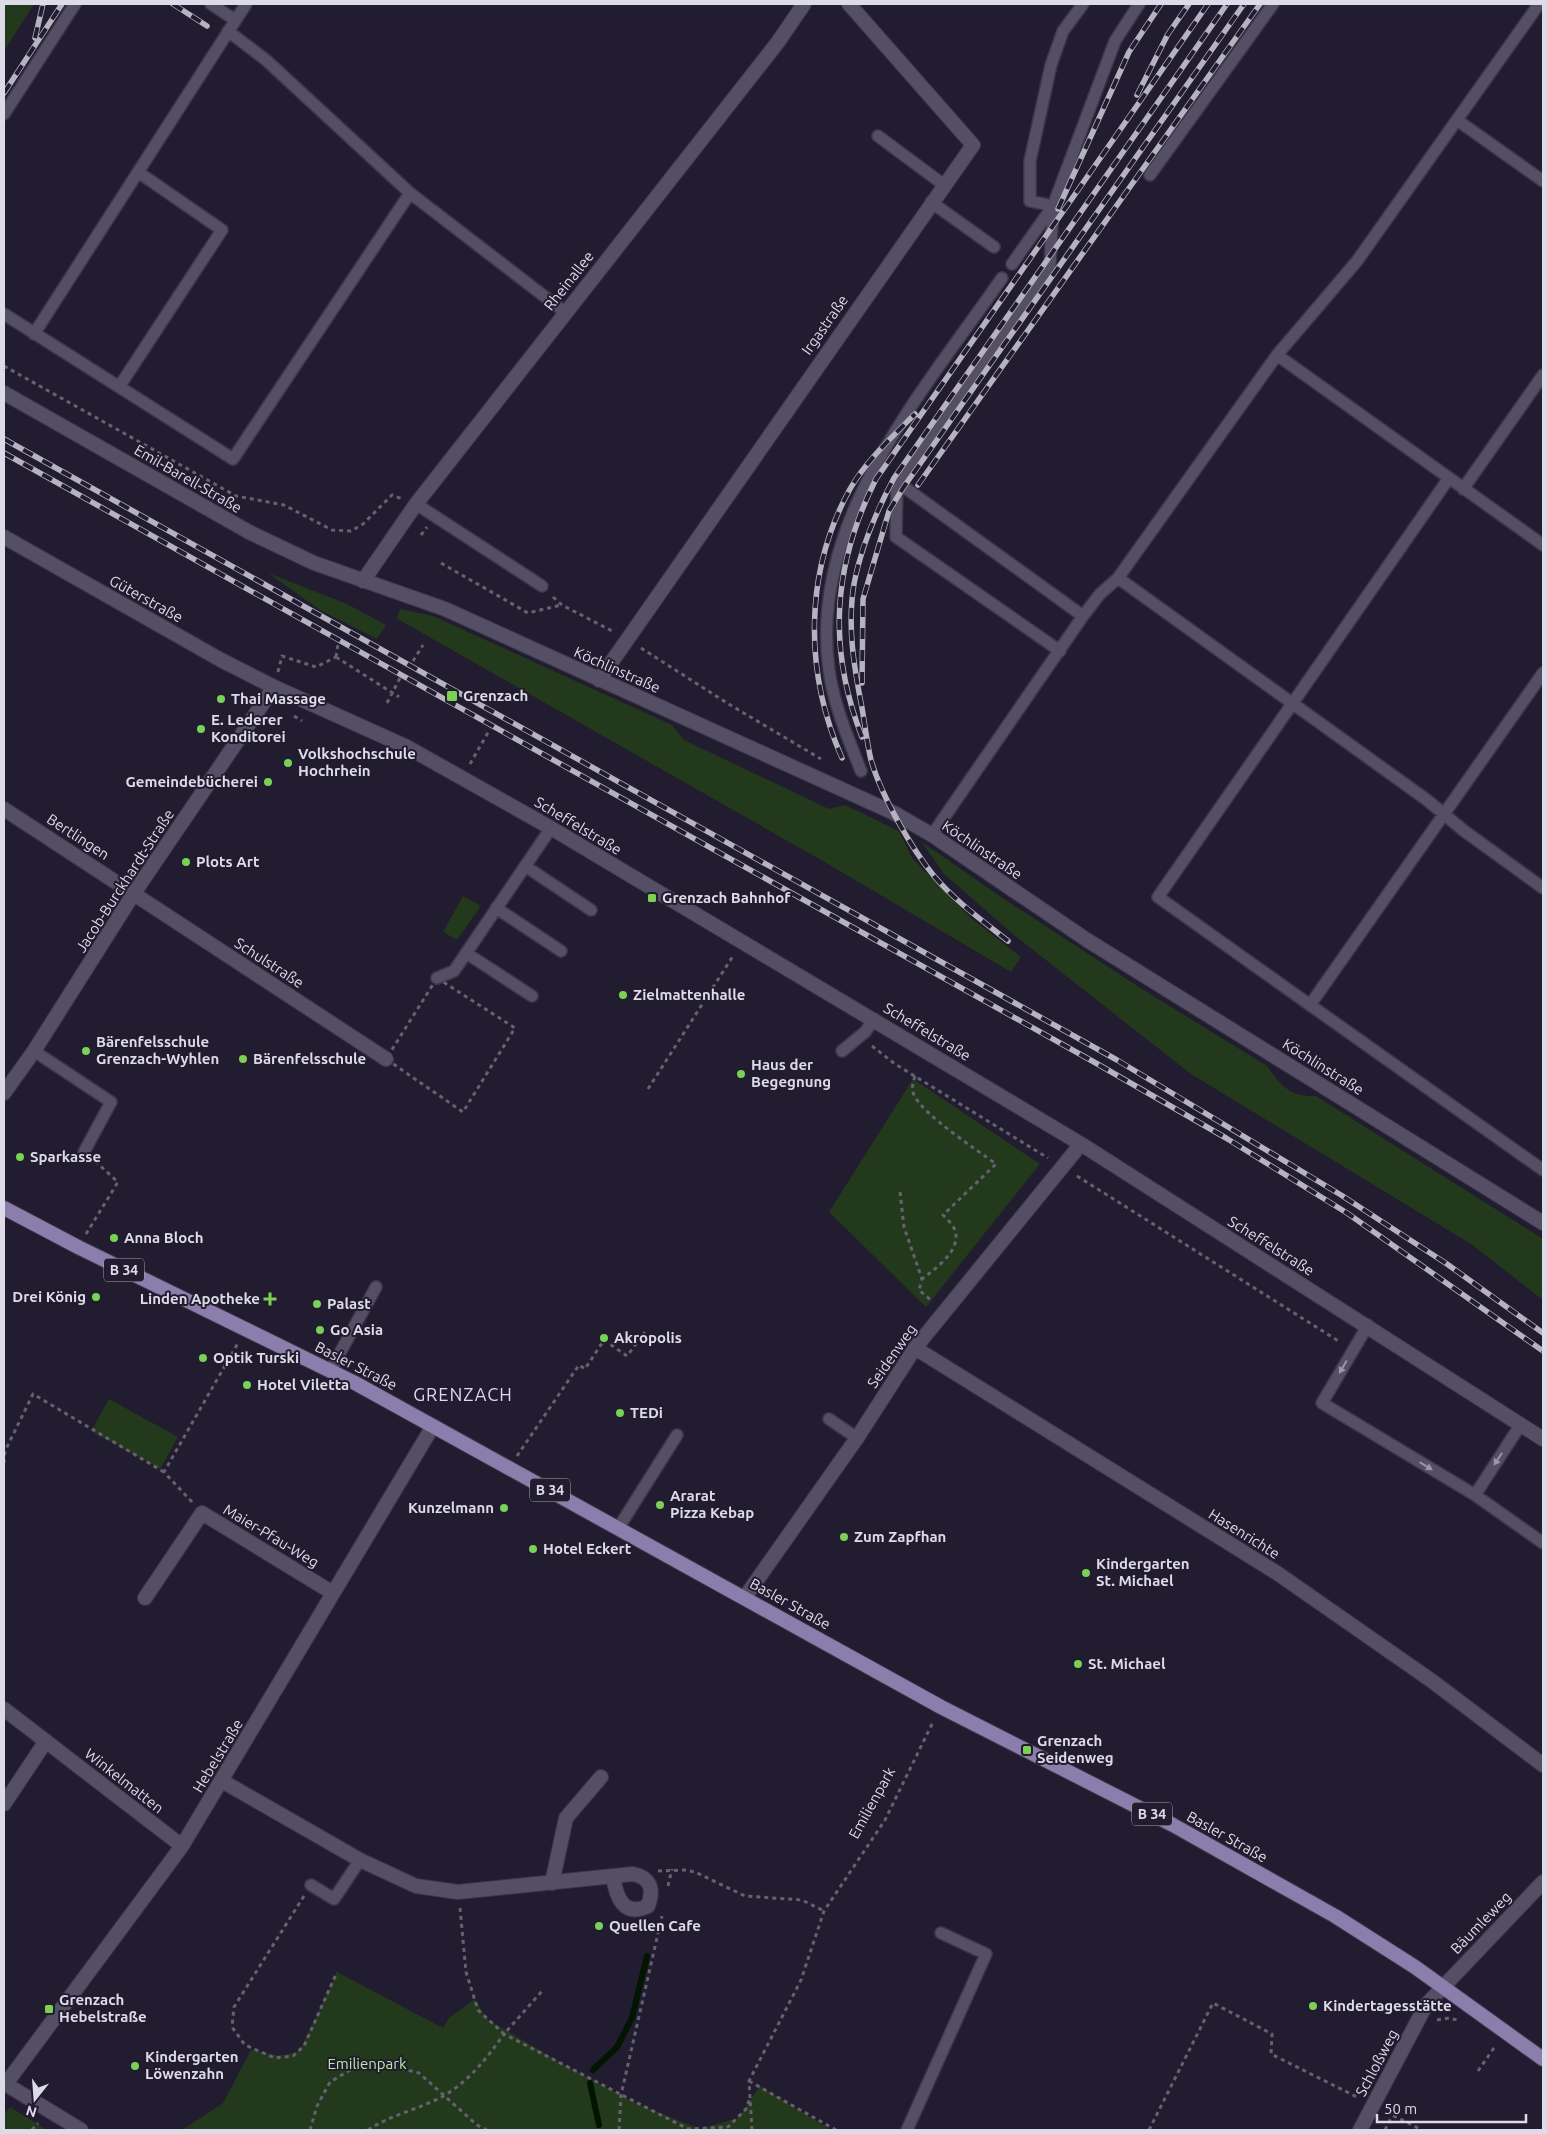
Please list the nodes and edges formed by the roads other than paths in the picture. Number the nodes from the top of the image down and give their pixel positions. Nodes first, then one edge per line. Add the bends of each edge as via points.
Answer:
1 (74, 4) edge
2 (212, 4) edge
3 (246, 4) edge
4 (804, 4) edge
5 (849, 4) edge
6 (1083, 4) edge
7 (1139, 4) edge
8 (1272, 4) edge
9 (1539, 4) edge
10 (235, 20) junction
11 (228, 31) junction
12 (4, 114) edge
13 (1457, 120) junction
14 (878, 136) dead end
15 (138, 172) junction
16 (1150, 175) dead end
17 (1543, 181) edge
18 (944, 185) junction
19 (410, 194) junction
20 (932, 202) junction
21 (1053, 206) junction
22 (994, 247) dead end
23 (1012, 264) dead end
24 (1002, 278) dead end
25 (566, 312) junction
26 (4, 314) edge
27 (34, 334) junction
28 (1277, 355) junction
29 (1543, 375) edge
30 (119, 387) junction
31 (4, 393) edge
32 (1449, 478) junction
33 (896, 482) junction
34 (1463, 488) junction
35 (416, 504) junction
36 (4, 537) edge
37 (1543, 545) edge
38 (1118, 578) junction
39 (362, 581) junction
40 (542, 586) dead end
41 (1083, 616) junction
42 (1060, 651) junction
43 (1543, 673) edge
44 (599, 680) junction
45 (274, 687) junction
46 (1292, 703) junction
47 (861, 771) dead end
48 (4, 809) edge
49 (1444, 815) junction
50 (552, 828) junction
51 (932, 835) junction
52 (525, 866) junction
53 (1543, 888) edge
54 (134, 893) junction
55 (496, 908) junction
56 (591, 910) dead end
57 (561, 951) dead end
58 (466, 953) junction
59 (437, 978) road end
60 (532, 996) dead end
61 (1310, 1005) junction
62 (874, 1019) junction
63 (842, 1050) dead end
64 (34, 1052) junction
65 (386, 1059) road end
66 (4, 1093) edge
67 (1081, 1144) junction
68 (84, 1152) road end
69 (1543, 1170) edge
70 (4, 1208) edge
71 (1543, 1223) edge
72 (376, 1287) dead end
73 (1368, 1325) junction
74 (915, 1348) junction
75 (330, 1370) junction
76 (829, 1419) dead end
77 (1521, 1424) junction
78 (434, 1426) junction
79 (677, 1435) dead end
80 (857, 1438) junction
81 (1543, 1439) edge
82 (1475, 1495) junction
83 (619, 1527) junction
84 (1543, 1543) edge
85 (333, 1593) junction
86 (745, 1597) junction
87 (145, 1598) dead end
88 (4, 1709) edge
89 (46, 1742) junction
90 (1543, 1766) edge
91 (602, 1777) dead end
92 (222, 1781) junction
93 (4, 1804) edge
94 (182, 1846) junction
95 (360, 1860) junction
96 (613, 1876) junction
97 (1543, 1882) edge
98 (552, 1883) junction
99 (311, 1885) road end
100 (941, 1933) dead end
101 (1442, 1987) junction
102 (1543, 2059) edge
103 (4, 2084) edge
104 (81, 2130) edge
105 (908, 2130) edge
106 (1360, 2130) edge

1 - 12 lane
2 - 10 lane
3 - 10 lane
4 - 25 street, Rheinallee via 778,42
5 - 18 street, Irgastraße via 973,145
6 - 21 lane via 1063,31 1030,161 1030,201
7 - 21 lane via 1115,41
8 - 16 lane
9 - 13 lane
10 - 11 lane
11 - 15 lane
11 - 19 lane via 266,60
13 - 17 lane
13 - 28 lane via 1357,261
14 - 18 lane
15 - 27 lane
15 - 30 lane via 222,230
18 - 20 street, Irgastraße
19 - 25 lane
19 - 30 lane via 233,459
20 - 22 lane
20 - 44 street, Irgastraße
21 - 23 lane
21 - 33 lane via 1050,266
24 - 47 lane via 887,442 856,504 842,541 828,606 827,646 836,707
25 - 35 street, Rheinallee
26 - 27 lane
27 - 30 lane
28 - 32 lane
28 - 38 lane
29 - 34 lane
31 - 39 street, Emil-Barell-Straße via 249,532 314,564
32 - 34 lane
32 - 46 lane
33 - 41 lane
33 - 42 lane via 896,537
34 - 37 lane
35 - 39 street, Rheinallee
35 - 40 lane
36 - 45 street, Güterstraße
38 - 41 lane
38 - 46 lane
39 - 44 street, Köchlinstraße via 445,609
41 - 42 lane
42 - 51 lane
43 - 49 lane
44 - 51 street, Köchlinstraße via 894,812
45 - 50 street, Scheffelstraße via 407,746
45 - 54 street, Jacob-Burckhardt-Straße
46 - 49 lane
46 - 61 lane via 1158,897
48 - 54 street, Bertlingen
49 - 53 lane
49 - 61 lane
50 - 52 lane
50 - 62 street, Scheffelstraße
51 - 71 street, Köchlinstraße via 1087,940
52 - 55 lane
52 - 56 lane
54 - 64 street, Jacob-Burckhardt-Straße
54 - 65 street, Schulstraße
55 - 57 lane
55 - 58 lane
58 - 59 lane via 454,971
58 - 60 lane
61 - 69 lane
62 - 63 lane via 865,1032
62 - 67 street, Scheffelstraße
64 - 66 street, Jacob-Burckhardt-Straße
64 - 68 lane via 111,1102
67 - 73 street, Scheffelstraße
67 - 74 street, Seidenweg
70 - 75 main road, Basler Straße / B 34
72 - 75 lane
73 - 77 street, Scheffelstraße
73 -> 82 lane via 1322,1403
74 - 80 street, Seidenweg
74 - 90 street, Hasenrichte via 1277,1573 1432,1681
75 - 78 main road, Basler Straße / B 34
76 - 80 lane
77 - 81 street, Scheffelstraße
77 -> 82 lane
78 - 83 main road, Basler Straße / B 34
78 - 85 street, Hebelstraße
79 - 83 lane
80 - 86 street, Seidenweg
82 - 84 lane
83 - 86 main road, Basler Straße / B 34
85 - 87 street, Maier-Pfau-Weg via 202,1513
85 - 92 street, Hebelstraße
86 - 101 main road, Basler Straße / B 34 via 941,1707 1198,1839 1335,1916
88 - 89 street, Winkelmatten
89 - 93 street
89 - 94 street, Winkelmatten
91 - 98 street via 566,1818
92 - 94 street, Hebelstraße
92 - 95 street
94 - 103 street, Hebelstraße
95 - 98 street via 416,1886 458,1892
95 - 99 lane via 334,1899
96 - 96 street via 622,1903 630,1909 640,1910 648,1906 652,1891 644,1877 633,1874
96 - 98 street
97 - 101 street, Bäumleweg
100 - 105 lane via 986,1954
101 - 102 main road, Basler Straße / B 34
101 - 106 street, Schloßweg via 1426,2005
103 - 104 street

